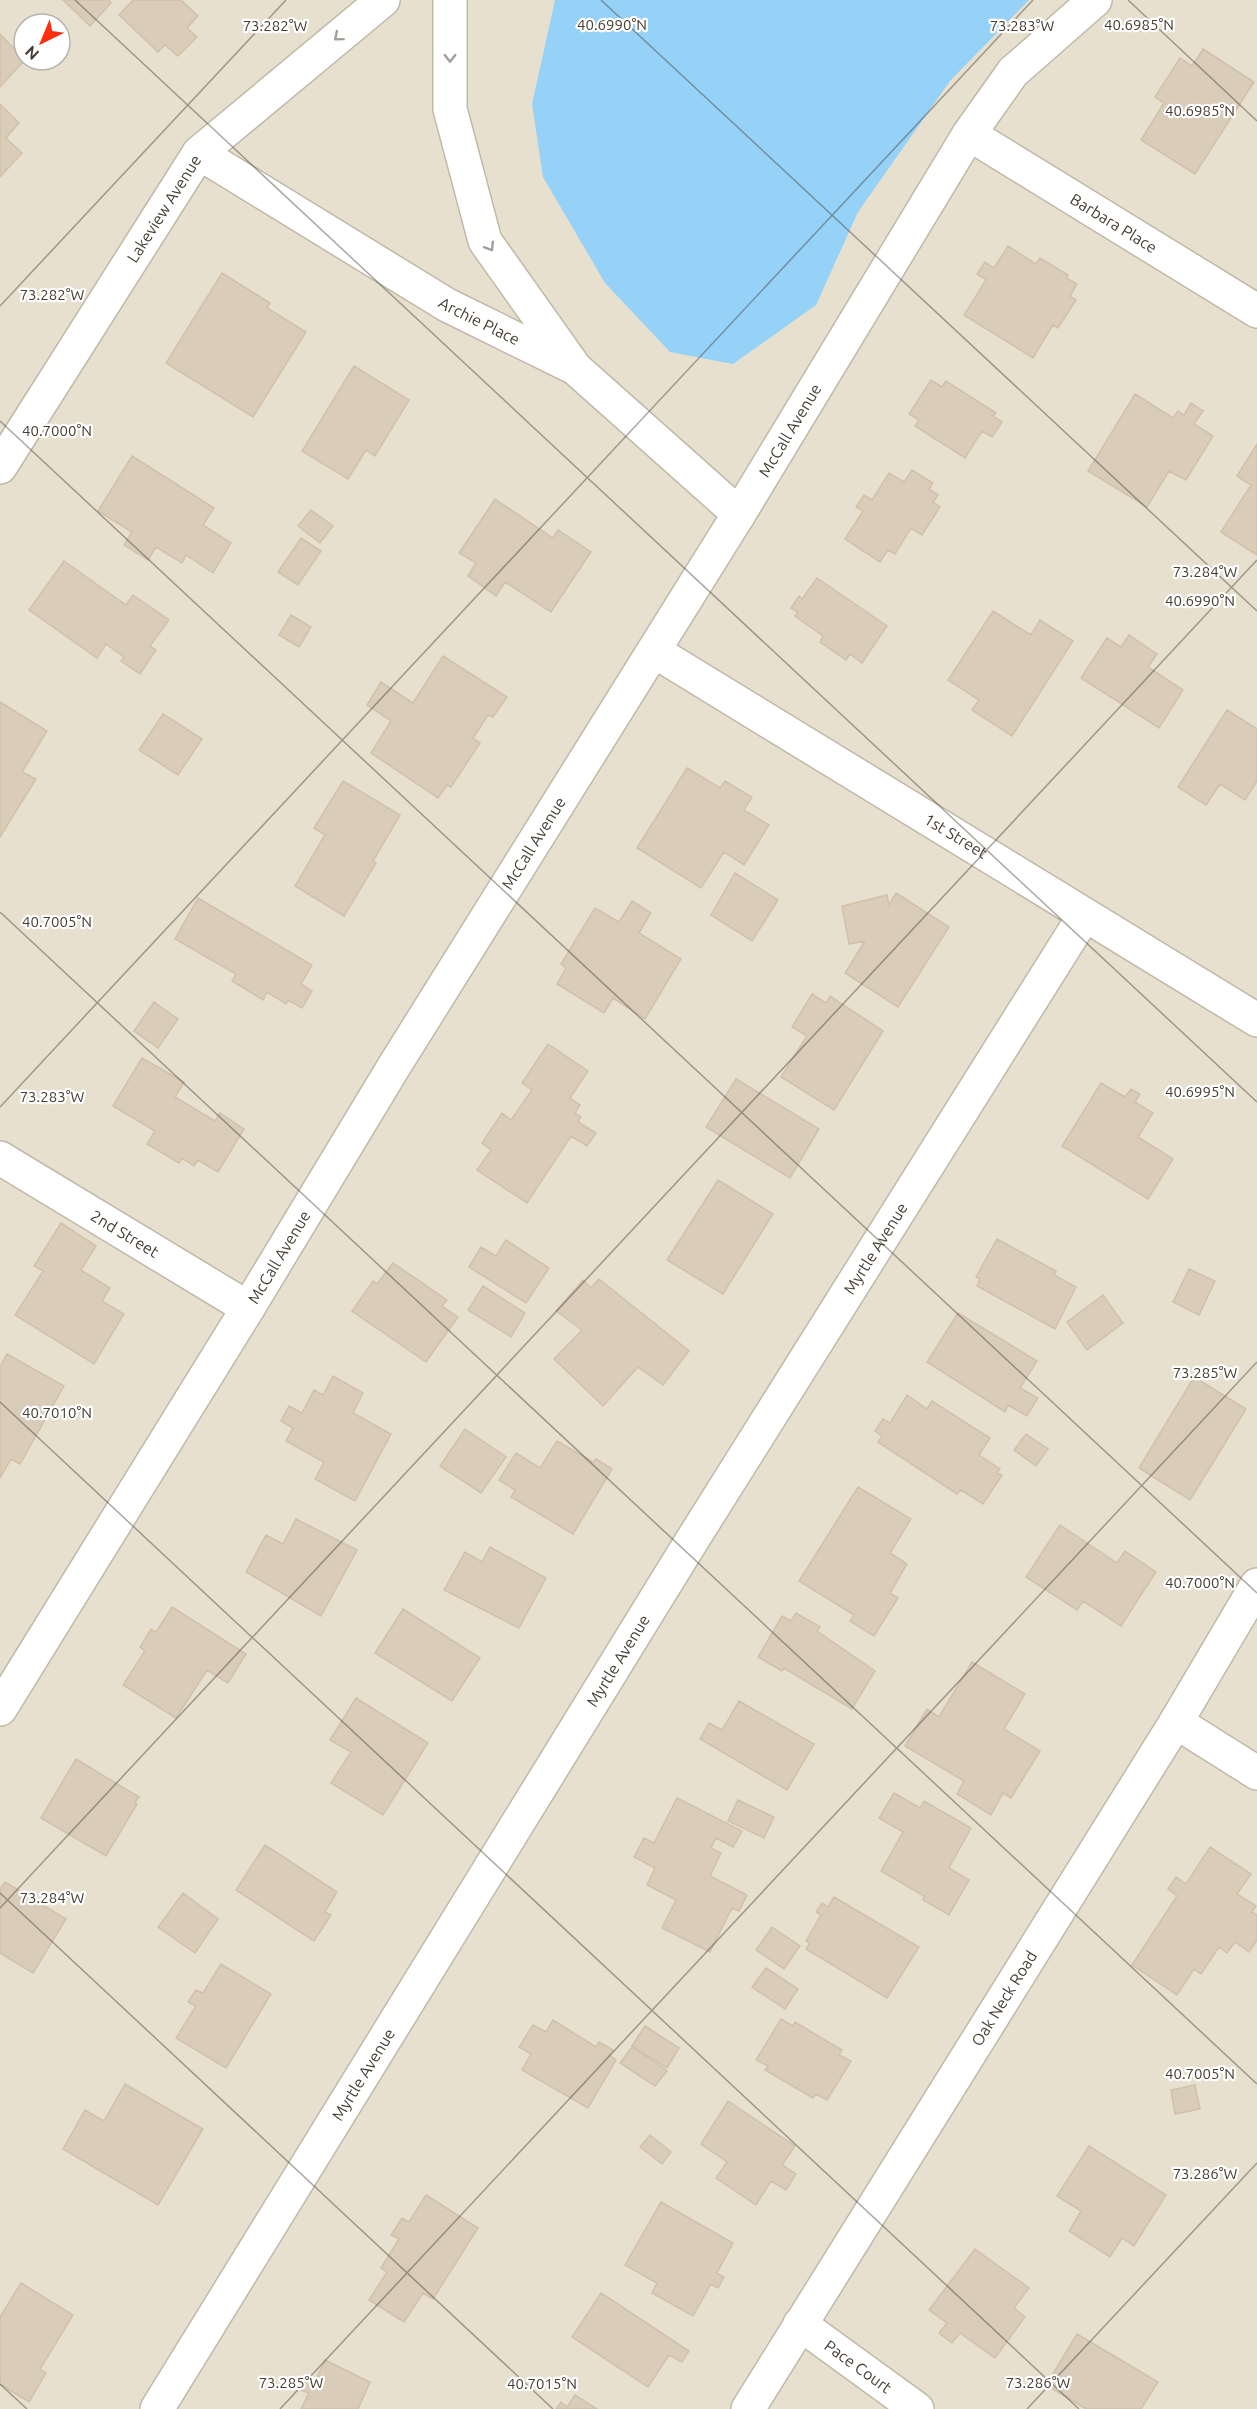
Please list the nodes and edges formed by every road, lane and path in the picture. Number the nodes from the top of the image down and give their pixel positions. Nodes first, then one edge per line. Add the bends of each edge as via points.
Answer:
1 (383, 0) edge
2 (450, 0) edge
3 (1095, 0) edge
4 (969, 134) junction
5 (199, 153) junction
6 (1257, 311) edge
7 (575, 368) junction
8 (0, 467) edge
9 (739, 514) junction
10 (654, 651) junction
11 (1084, 916) junction
12 (1257, 1020) edge
13 (0, 1158) edge
14 (248, 1308) junction
15 (1257, 1585) edge
16 (0, 1709) edge
17 (1176, 1722) junction
18 (1257, 1773) edge
19 (800, 2324) junction
20 (157, 2409) edge
21 (748, 2409) edge
22 (917, 2409) edge

1 -> 5 street, Lakeview Avenue
2 -> 7 street via 450,108 485,242
3 - 4 street, McCall Avenue via 1013,72
4 - 6 street, Barbara Place
4 - 9 street, McCall Avenue
5 - 7 street, Archie Place via 447,304
5 - 8 street, Lakeview Avenue
7 - 9 street, Archie Place
9 - 10 street, McCall Avenue
10 - 11 street, 1st Street
10 - 14 street, McCall Avenue
11 - 12 street, 1st Street
11 - 20 street, Myrtle Avenue via 680,1560
13 - 14 street, 2nd Street
14 - 16 street, McCall Avenue
15 - 17 street, Oak Neck Road
17 - 18 street
17 - 19 street, Oak Neck Road
19 - 21 street, Oak Neck Road
19 - 22 street, Pace Court

